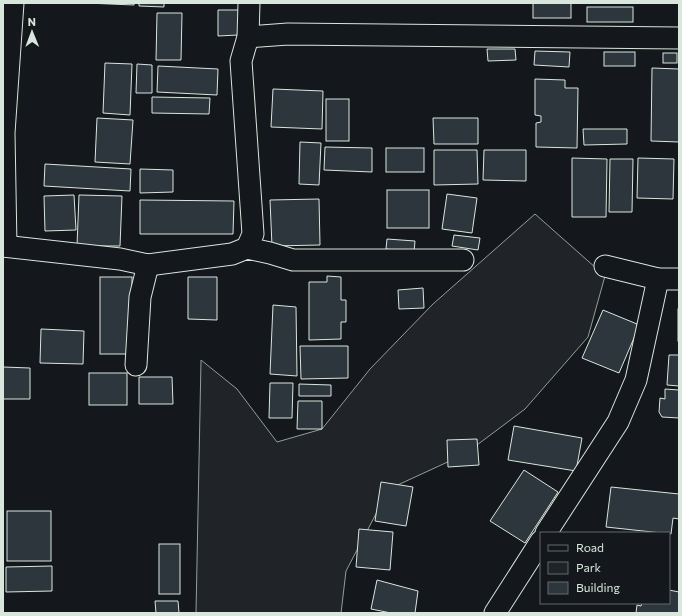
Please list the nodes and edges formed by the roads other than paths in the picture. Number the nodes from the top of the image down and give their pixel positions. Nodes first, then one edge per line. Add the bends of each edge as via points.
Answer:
1 (13, 3) edge
2 (249, 3) edge
3 (248, 37) junction
4 (679, 38) edge
5 (5, 246) edge
6 (247, 248) junction
7 (463, 260) dead end
8 (148, 266) junction
9 (605, 266) dead end
10 (658, 278) junction
11 (679, 279) edge
12 (136, 365) dead end
13 (547, 532) edge
14 (540, 543) edge
15 (495, 613) edge

1 - 5 street via 4,133
2 - 3 street
3 - 4 street via 296,34
3 - 6 street via 241,61 253,234
5 - 8 street via 120,259
6 - 7 street via 293,260
6 - 8 street via 232,254
8 - 12 street via 140,297
9 - 10 street
10 - 11 street
10 - 13 street via 636,380 618,422
14 - 15 street

